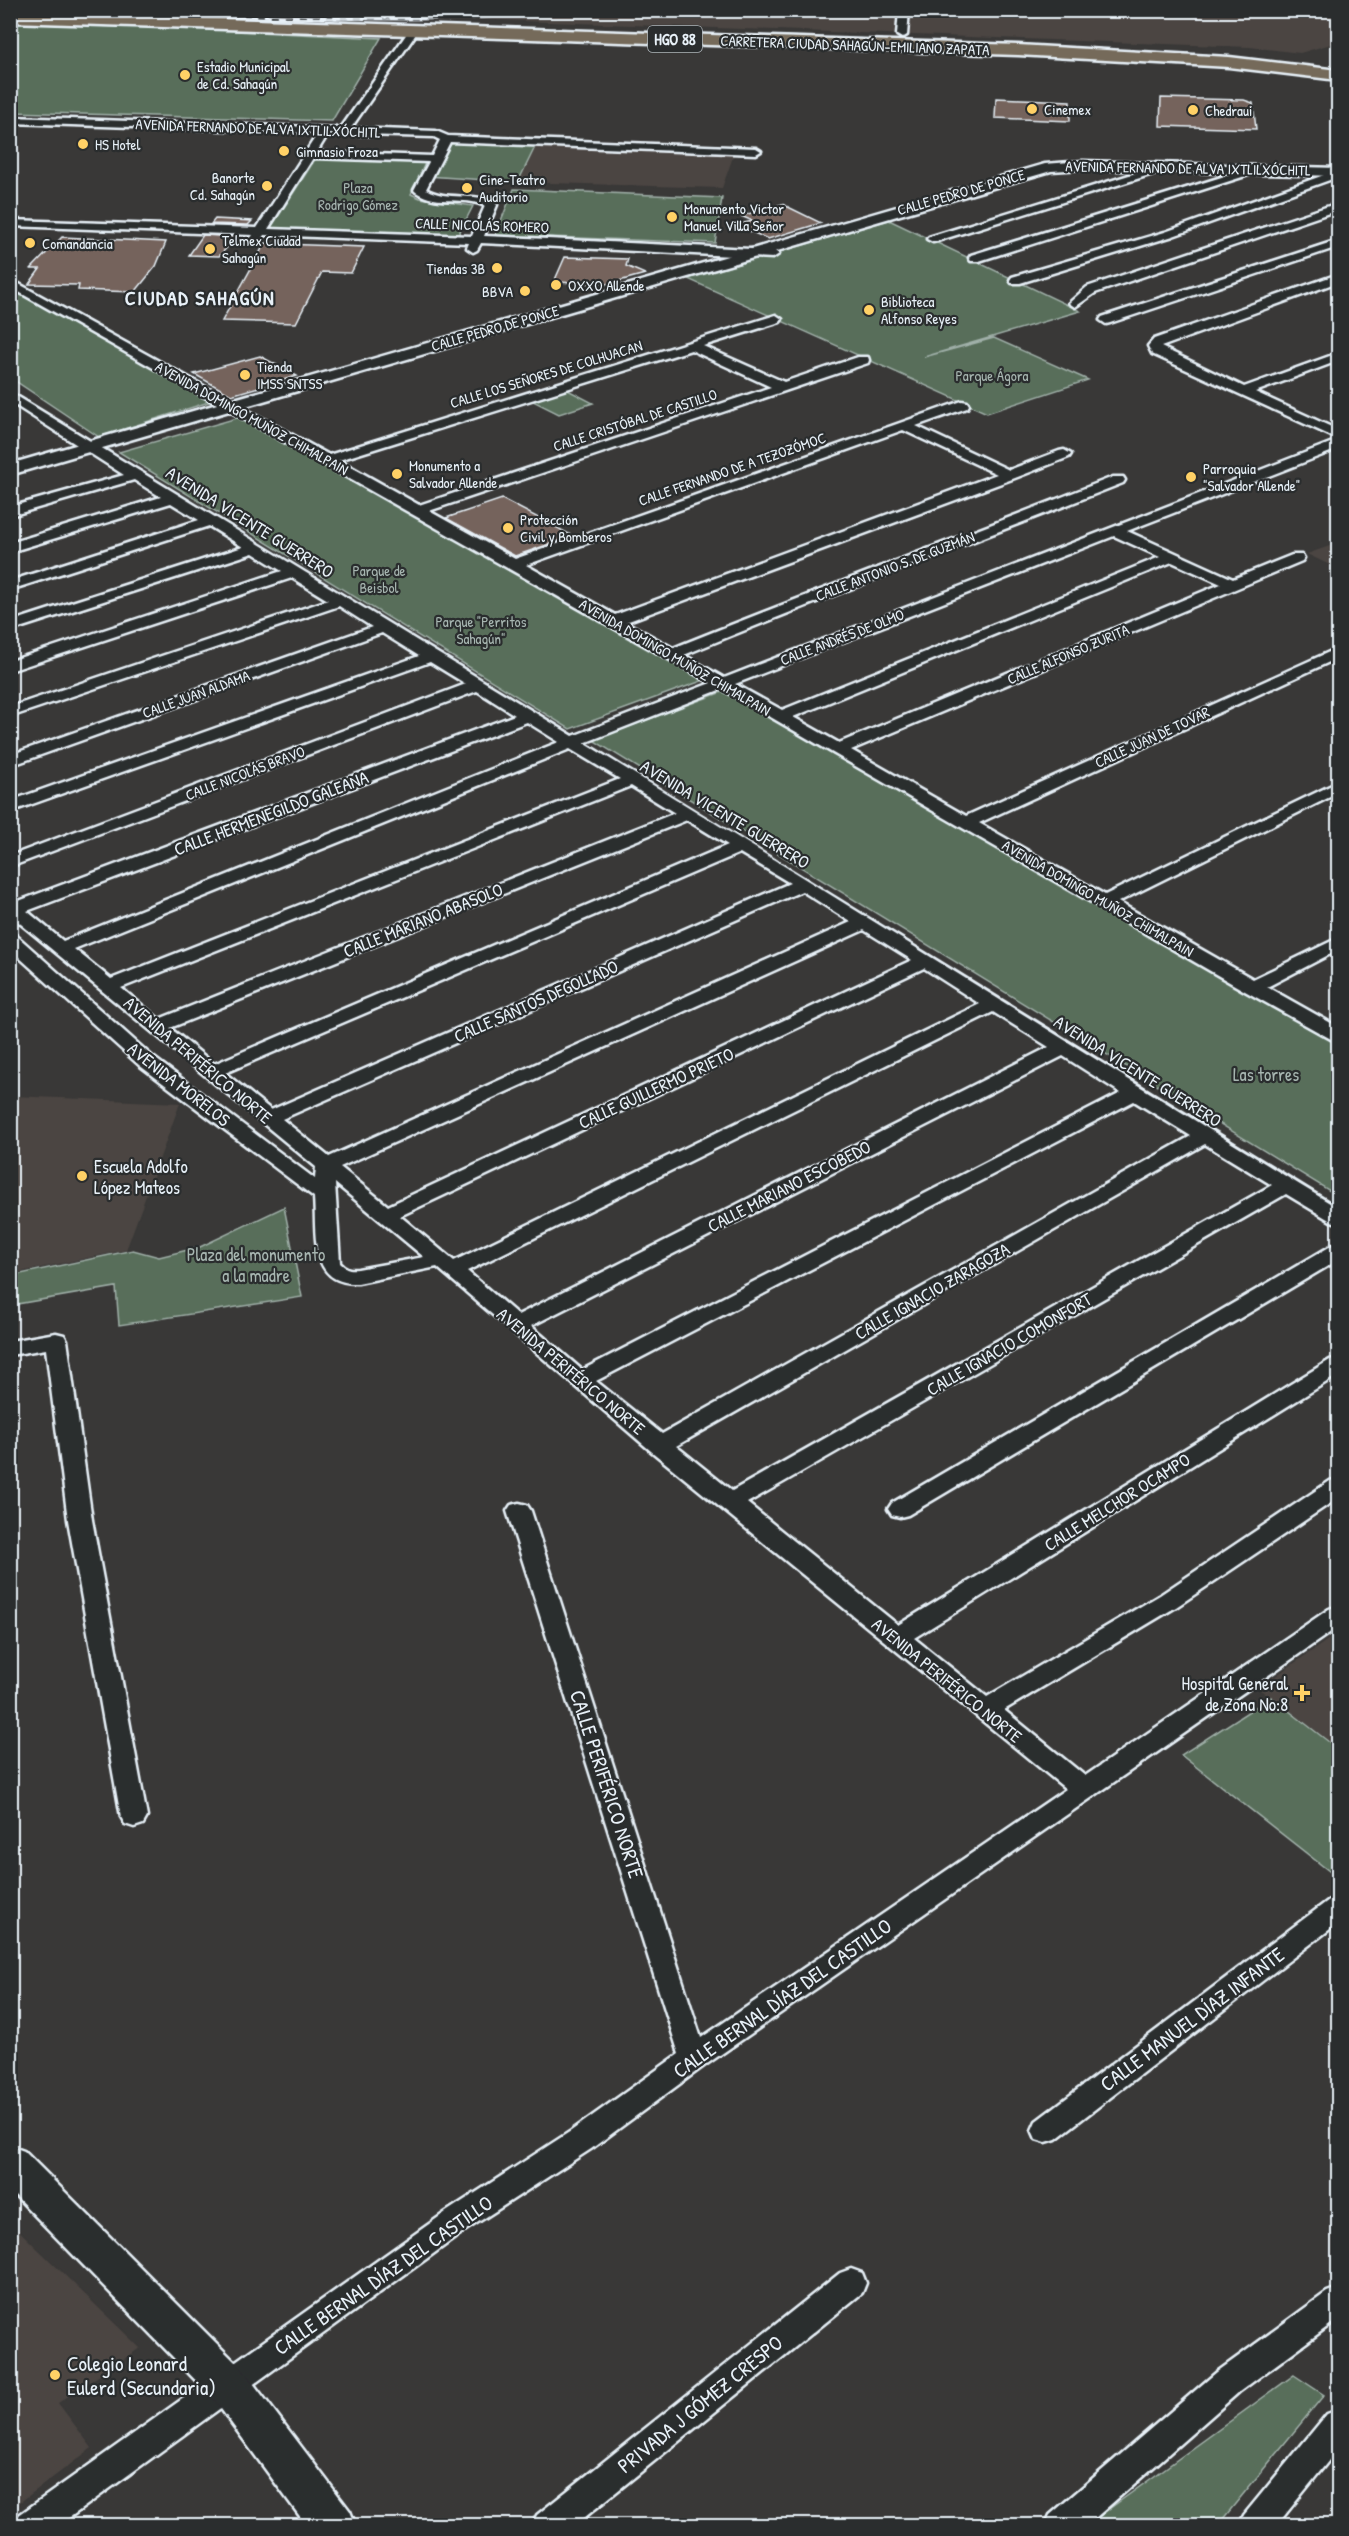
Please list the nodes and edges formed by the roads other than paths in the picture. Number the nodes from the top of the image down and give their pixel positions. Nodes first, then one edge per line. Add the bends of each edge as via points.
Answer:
1 (904, 10) edge
2 (10, 15) edge
3 (383, 28) junction
4 (413, 31) junction
5 (484, 31) junction
6 (902, 35) dead end
7 (1338, 68) edge
8 (1322, 73) junction
9 (1338, 75) edge
10 (10, 120) edge
11 (325, 130) junction
12 (344, 131) junction
13 (446, 139) junction
14 (756, 151) dead end
15 (310, 154) junction
16 (436, 159) junction
17 (1046, 171) junction
18 (1152, 171) junction
19 (1250, 172) junction
20 (1336, 175) edge
21 (1338, 206) edge
22 (10, 223) edge
23 (10, 229) edge
24 (258, 235) junction
25 (933, 238) dead end
26 (1338, 243) edge
27 (475, 244) junction
28 (753, 256) junction
29 (733, 258) junction
30 (975, 258) dead end
31 (1338, 278) edge
32 (1016, 280) dead end
33 (10, 282) edge
34 (1075, 303) dead end
35 (776, 319) dead end
36 (1106, 320) dead end
37 (693, 346) junction
38 (1338, 357) edge
39 (862, 360) dead end
40 (784, 388) junction
41 (1242, 392) junction
42 (10, 396) edge
43 (962, 405) dead end
44 (235, 409) junction
45 (903, 425) junction
46 (1338, 435) edge
47 (1338, 444) edge
48 (96, 450) junction
49 (1064, 454) dead end
50 (326, 460) junction
51 (10, 470) edge
52 (138, 475) junction
53 (1010, 475) junction
54 (10, 480) edge
55 (1118, 480) dead end
56 (173, 498) junction
57 (418, 510) junction
58 (10, 512) edge
59 (211, 521) junction
60 (1114, 531) junction
61 (255, 548) junction
62 (10, 549) edge
63 (1172, 557) junction
64 (1297, 558) dead end
65 (514, 564) junction
66 (295, 572) junction
67 (1234, 585) junction
68 (10, 586) edge
69 (340, 601) junction
70 (613, 621) junction
71 (10, 627) edge
72 (382, 628) junction
73 (1338, 652) edge
74 (672, 654) junction
75 (431, 657) junction
76 (10, 666) edge
77 (722, 683) junction
78 (479, 685) junction
79 (10, 712) edge
80 (527, 716) junction
81 (779, 717) junction
82 (570, 743) junction
83 (838, 749) junction
84 (10, 761) edge
85 (632, 780) junction
86 (1338, 787) edge
87 (10, 807) edge
88 (687, 814) junction
89 (966, 822) junction
90 (741, 846) junction
91 (10, 862) edge
92 (803, 884) junction
93 (1104, 902) junction
94 (13, 907) edge
95 (864, 924) junction
96 (10, 939) edge
97 (1338, 943) edge
98 (63, 946) junction
99 (927, 960) junction
100 (110, 986) junction
101 (1252, 987) junction
102 (994, 1005) junction
103 (158, 1026) junction
104 (1338, 1035) edge
105 (1063, 1048) junction
106 (212, 1072) junction
107 (1135, 1093) junction
108 (269, 1118) junction
109 (1205, 1136) junction
110 (326, 1166) junction
111 (1287, 1185) junction
112 (324, 1195) junction
113 (386, 1215) junction
114 (1338, 1216) edge
115 (1338, 1251) edge
116 (447, 1265) junction
117 (516, 1325) junction
118 (10, 1348) edge
119 (1338, 1365) edge
120 (580, 1380) junction
121 (659, 1446) junction
122 (1338, 1487) edge
123 (730, 1503) junction
124 (900, 1509) dead end
125 (519, 1511) dead end
126 (1338, 1615) edge
127 (895, 1638) junction
128 (985, 1710) junction
129 (1084, 1790) junction
130 (134, 1817) dead end
131 (1338, 1908) edge
132 (694, 2058) junction
133 (1046, 2130) dead end
134 (10, 2163) edge
135 (851, 2283) dead end
136 (1338, 2302) edge
137 (228, 2384) junction
138 (1338, 2425) edge
139 (30, 2526) edge
140 (334, 2526) edge
141 (548, 2526) edge
142 (1061, 2526) edge
143 (1256, 2526) edge

1 - 6 street
2 - 3 main road, CARRETERA CIUDAD SAHAGÚN-EMILIANO ZAPATA / HGO 88
3 - 4 main road, CARRETERA CIUDAD SAHAGÚN-EMILIANO ZAPATA / HGO 88
3 - 5 main road, CARRETERA CIUDAD SAHAGÚN-EMILIANO ZAPATA / HGO 88
4 - 5 main road, CARRETERA CIUDAD SAHAGÚN-EMILIANO ZAPATA / HGO 88
4 - 12 street
5 - 7 main road, CARRETERA CIUDAD SAHAGÚN-EMILIANO ZAPATA / HGO 88 via 1171,50 1271,57
5 - 8 main road, CARRETERA CIUDAD SAHAGÚN-EMILIANO ZAPATA / HGO 88 via 1018,50 1229,62
7 - 8 main road
8 - 9 main road, CARRETERA CIUDAD SAHAGÚN-EMILIANO ZAPATA / HGO 88
10 - 11 street, AVENIDA FERNANDO DE ALVA IXTLILXÓCHITL
11 - 12 street, AVENIDA FERNANDO DE ALVA IXTLILXÓCHITL
11 - 15 street
12 - 13 street, AVENIDA FERNANDO DE ALVA IXTLILXÓCHITL via 436,134
13 - 14 street, AVENIDA FERNANDO DE ALVA IXTLILXÓCHITL
13 - 16 street
15 - 16 street
15 - 24 street
16 - 27 street via 420,188 422,193 482,200 491,205
17 - 18 street, AVENIDA FERNANDO DE ALVA IXTLILXÓCHITL
17 - 19 street, AVENIDA FERNANDO DE ALVA IXTLILXÓCHITL via 1057,166 1083,165
17 - 28 street, CALLE PEDRO DE PONCE
17 - 28 street, CALLE PEDRO DE PONCE via 773,254
18 - 19 street, AVENIDA FERNANDO DE ALVA IXTLILXÓCHITL
18 - 25 street, CALLE PEDRO DE PONCE
19 - 20 street, AVENIDA FERNANDO DE ALVA IXTLILXÓCHITL
19 - 30 street
20 - 32 street via 1168,234
21 - 34 street via 1091,290
22 - 24 street, CALLE NICOLÁS ROMERO
23 - 24 street, CALLE NICOLÁS ROMERO
24 - 27 street, CALLE NICOLÁS ROMERO
26 - 36 street
27 - 28 street, CALLE NICOLÁS ROMERO
27 - 29 street, CALLE NICOLÁS ROMERO
28 - 29 street, CALLE PEDRO DE PONCE
28 - 44 street, CALLE PEDRO DE PONCE
29 - 44 street, CALLE PEDRO DE PONCE
31 - 41 street via 1154,346 1156,351
33 - 44 street, AVENIDA DOMINGO MUÑOZ CHIMALPAIN
35 - 37 street, CALLE LOS SEÑORES DE COLHUACAN
37 - 40 street
37 - 50 street, CALLE LOS SEÑORES DE COLHUACAN
38 - 41 street
39 - 40 street, CALLE CRISTÓBAL DE CASTILLO
40 - 57 street, CALLE CRISTÓBAL DE CASTILLO
41 - 46 street
42 - 48 street, AVENIDA VICENTE GUERRERO
43 - 45 street, CALLE FERNANDO DE A TEZOZÓMOC
44 - 48 street, CALLE PEDRO DE PONCE via 236,416 124,450
44 - 50 street, AVENIDA DOMINGO MUÑOZ CHIMALPAIN
45 - 53 street
45 - 65 street, CALLE FERNANDO DE A TEZOZÓMOC
47 - 60 street, CALLE ANDRÉS DE OLMO
48 - 51 street
48 - 52 street, AVENIDA VICENTE GUERRERO
48 - 54 street
49 - 53 street
50 - 57 street, AVENIDA DOMINGO MUÑOZ CHIMALPAIN
52 - 56 street, AVENIDA VICENTE GUERRERO
52 - 58 street
53 - 70 street
55 - 74 street, CALLE ANTONIO S. DE GUZMÁN
56 - 59 street, AVENIDA VICENTE GUERRERO
56 - 62 street
57 - 65 street, AVENIDA DOMINGO MUÑOZ CHIMALPAIN
59 - 61 street, AVENIDA VICENTE GUERRERO
59 - 68 street
60 - 63 street
60 - 77 street, CALLE ANDRÉS DE OLMO
61 - 66 street, AVENIDA VICENTE GUERRERO
61 - 71 street
63 - 67 street
63 - 81 street
64 - 67 street, CALLE ALFONSO ZURITA
65 - 70 street, AVENIDA DOMINGO MUÑOZ CHIMALPAIN
66 - 69 street, AVENIDA VICENTE GUERRERO
66 - 76 street
67 - 83 street, CALLE ALFONSO ZURITA
69 - 72 street, AVENIDA VICENTE GUERRERO
69 - 79 street
70 - 74 street, AVENIDA DOMINGO MUÑOZ CHIMALPAIN
72 - 75 street, AVENIDA VICENTE GUERRERO
72 - 84 street, CALLE JUAN ALDAMA
73 - 89 street, CALLE JUAN DE TOVAR
74 - 77 street, AVENIDA DOMINGO MUÑOZ CHIMALPAIN
75 - 78 street, AVENIDA VICENTE GUERRERO
75 - 87 street
77 - 81 street, AVENIDA DOMINGO MUÑOZ CHIMALPAIN
77 - 82 street, CALLE ANDRÉS DE OLMO
78 - 80 street, AVENIDA VICENTE GUERRERO
78 - 91 street, CALLE NICOLÁS BRAVO
80 - 82 street, AVENIDA VICENTE GUERRERO
80 - 94 street, CALLE HERMENEGILDO GALEANA
81 - 83 street, AVENIDA DOMINGO MUÑOZ CHIMALPAIN
82 - 85 street, AVENIDA VICENTE GUERRERO
82 - 98 street
83 - 89 street, AVENIDA DOMINGO MUÑOZ CHIMALPAIN
85 - 88 street, AVENIDA VICENTE GUERRERO
85 - 100 street
86 - 93 street
88 - 90 street, AVENIDA VICENTE GUERRERO
88 - 103 street, CALLE MARIANO ABASOLO
89 - 93 street, AVENIDA DOMINGO MUÑOZ CHIMALPAIN
90 - 92 street, AVENIDA VICENTE GUERRERO
90 - 106 street
92 - 95 street, AVENIDA VICENTE GUERRERO
92 - 108 street, CALLE SANTOS DEGOLLADO
93 - 101 street, AVENIDA DOMINGO MUÑOZ CHIMALPAIN
94 - 98 street
95 - 99 street, AVENIDA VICENTE GUERRERO
95 - 110 street
96 - 112 street, AVENIDA MORELOS via 146,1061
97 - 101 street
98 - 100 street, AVENIDA PERIFÉRICO NORTE
99 - 102 street, AVENIDA VICENTE GUERRERO
99 - 113 street, CALLE GUILLERMO PRIETO
100 - 103 street, AVENIDA PERIFÉRICO NORTE
101 - 104 street, AVENIDA DOMINGO MUÑOZ CHIMALPAIN
102 - 105 street, AVENIDA VICENTE GUERRERO
102 - 116 street
103 - 106 street, AVENIDA PERIFÉRICO NORTE
105 - 107 street, AVENIDA VICENTE GUERRERO
105 - 117 street, CALLE MARIANO ESCOBEDO
106 - 108 street, AVENIDA PERIFÉRICO NORTE
107 - 109 street, AVENIDA VICENTE GUERRERO
107 - 120 street
108 - 110 street, AVENIDA PERIFÉRICO NORTE
109 - 111 street, AVENIDA VICENTE GUERRERO
109 - 121 street, CALLE IGNACIO ZARAGOZA
110 - 112 street
110 - 113 street, AVENIDA PERIFÉRICO NORTE
111 - 114 street, AVENIDA VICENTE GUERRERO
111 - 123 street, CALLE IGNACIO COMONFORT
112 - 116 street via 330,1264 336,1273 358,1276
113 - 116 street, AVENIDA PERIFÉRICO NORTE
115 - 124 street
116 - 117 street, AVENIDA PERIFÉRICO NORTE
117 - 120 street, AVENIDA PERIFÉRICO NORTE
118 - 130 street via 56,1340 80,1520
119 - 127 street, CALLE MELCHOR OCAMPO
120 - 121 street, AVENIDA PERIFÉRICO NORTE
121 - 123 street, AVENIDA PERIFÉRICO NORTE
122 - 128 street via 1168,1601
123 - 127 street, AVENIDA PERIFÉRICO NORTE
125 - 132 street, CALLE PERIFÉRICO NORTE
126 - 129 street, CALLE BERNAL DÍAZ DEL CASTILLO
127 - 128 street, AVENIDA PERIFÉRICO NORTE
128 - 129 street, AVENIDA PERIFÉRICO NORTE
129 - 132 street, CALLE BERNAL DÍAZ DEL CASTILLO
131 - 133 street, CALLE MANUEL DÍAZ INFANTE
132 - 137 street, CALLE BERNAL DÍAZ DEL CASTILLO
134 - 137 street
135 - 141 street, PRIVADA J GÓMEZ CRESPO
136 - 142 street via 1228,2382
137 - 139 street, CALLE BERNAL DÍAZ DEL CASTILLO
137 - 140 street
138 - 143 street

